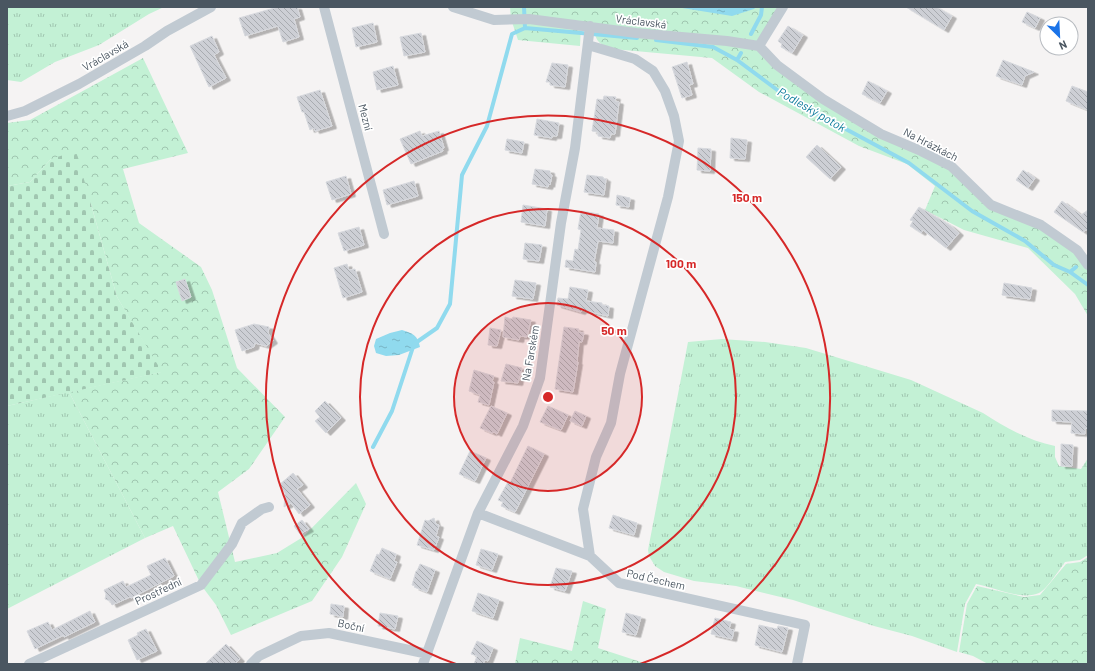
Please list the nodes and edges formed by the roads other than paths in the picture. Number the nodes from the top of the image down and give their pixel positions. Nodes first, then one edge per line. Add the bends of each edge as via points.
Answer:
1 (211, 7) edge
2 (324, 7) edge
3 (453, 7) edge
4 (783, 7) edge
5 (589, 35) junction
6 (759, 46) junction
7 (7, 116) edge
8 (384, 234) dead end
9 (1088, 265) edge
10 (269, 507) dead end
11 (478, 513) junction
12 (590, 556) junction
13 (428, 654) junction
14 (29, 664) edge
15 (251, 664) edge
16 (424, 664) edge
17 (797, 664) edge

1 - 7 street, Vráclavská via 79,84 25,112
2 - 8 street, Mezní
3 - 5 street, Vráclavská via 494,20 525,19
4 - 6 street
5 - 6 street, Vráclavská via 636,33
5 - 11 street, Na Farském via 575,148 561,223 540,378 523,426
5 - 12 street via 635,58 652,71 665,91 679,141 668,197 620,374 611,424 596,458 583,509
6 - 9 street, Na Hrázkách via 777,65 823,99 880,134 951,166 992,205 1041,225 1077,250
10 - 14 street, Prostřední via 242,523 232,544 201,585
11 - 12 street, Pod Čechem
11 - 13 street, Na Farském
12 - 17 street, Pod Čechem via 619,583 805,625
13 - 15 street, Boční via 330,632 301,636 259,656
13 - 16 street, Na Farském

